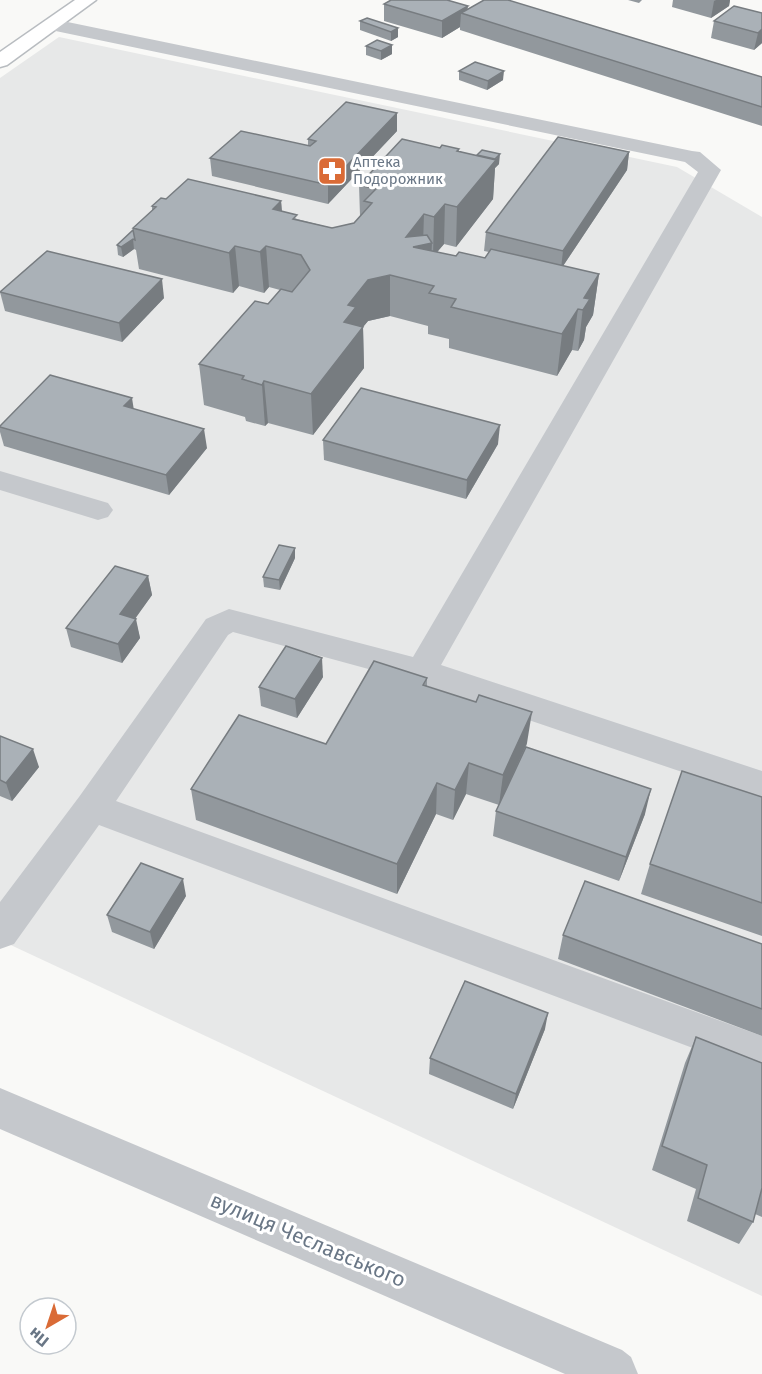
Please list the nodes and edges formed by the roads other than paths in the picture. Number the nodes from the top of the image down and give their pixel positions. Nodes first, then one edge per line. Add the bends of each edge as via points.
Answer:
1 (87, 0) edge
2 (53, 25) junction
3 (0, 61) edge
4 (0, 480) edge
5 (98, 510) dead end
6 (421, 671) junction
7 (762, 785) edge
8 (92, 807) junction
9 (0, 932) edge
10 (762, 1055) edge
11 (0, 1108) edge
12 (614, 1374) edge

1 - 2 main road
2 - 3 main road
2 - 6 street via 692,157 710,170
4 - 5 street
6 - 7 street
6 - 8 street via 229,620 217,627
8 - 9 street
8 - 10 street
11 - 12 street, вулиця Чеславського

